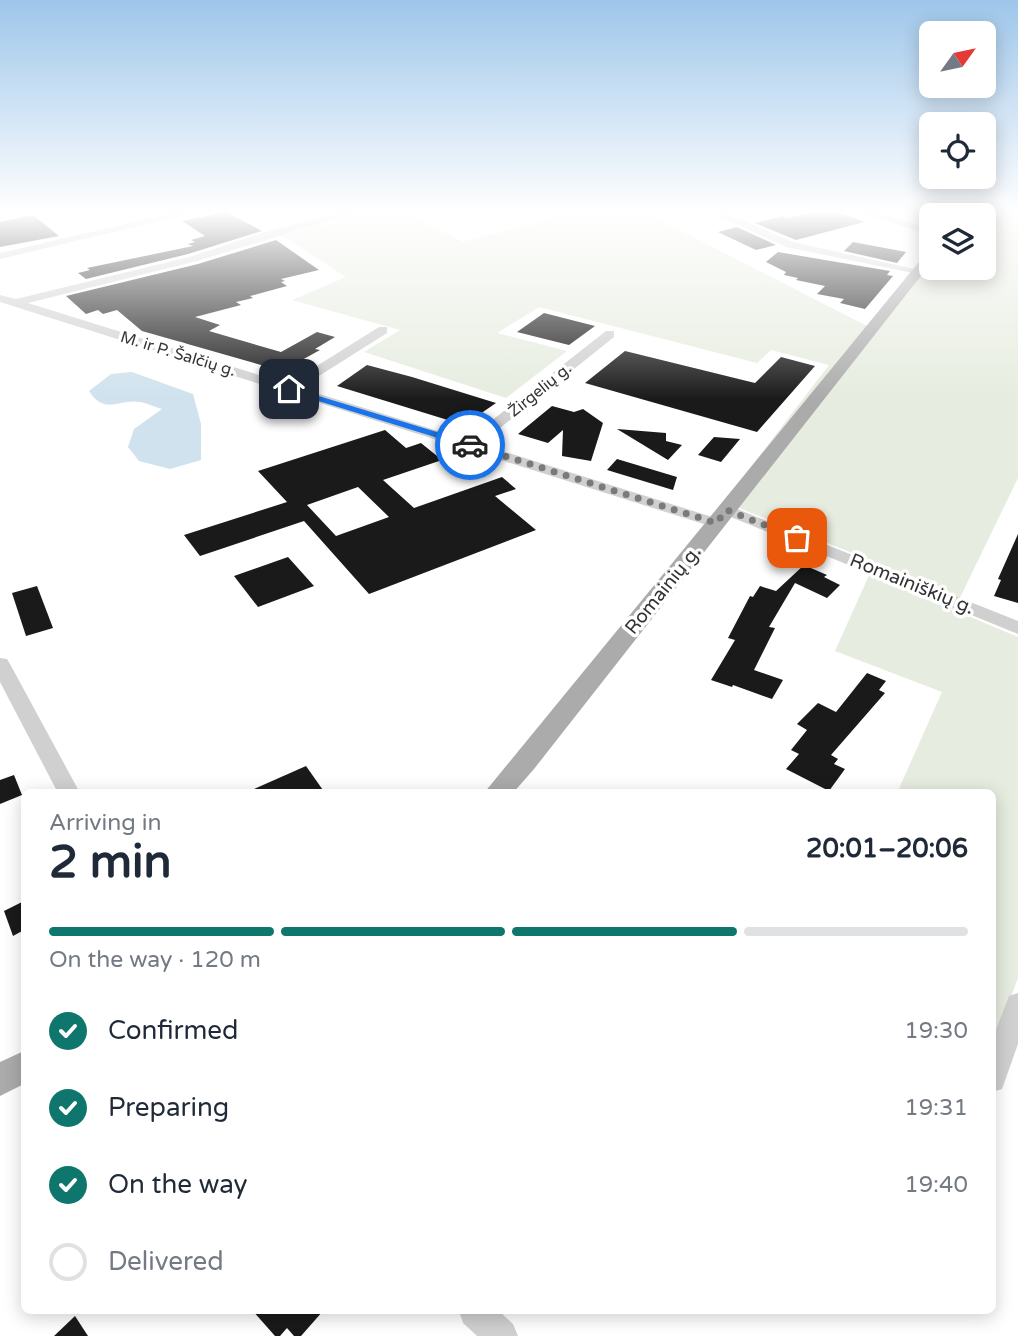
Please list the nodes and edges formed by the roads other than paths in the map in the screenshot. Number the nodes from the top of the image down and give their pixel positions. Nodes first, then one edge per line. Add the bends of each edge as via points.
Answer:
1 (128, 274) edge
2 (915, 274) edge
3 (0, 298) edge
4 (15, 303) junction
5 (383, 330) dead end
6 (610, 334) dead end
7 (289, 389) junction
8 (470, 445) junction
9 (722, 517) junction
10 (1018, 628) edge
11 (0, 664) edge
12 (67, 789) edge
13 (501, 789) edge
14 (1018, 1005) edge
15 (996, 1068) edge
16 (21, 1069) edge
17 (0, 1080) edge
18 (478, 1314) edge
19 (501, 1336) edge

1 - 4 street
2 - 9 main road, Romainių g.
3 - 4 street, M. ir P. Šalčių g.
4 - 7 street, M. ir P. Šalčių g.
5 - 7 street
6 - 8 street, Žirgelių g.
7 - 8 street, M. ir P. Šalčių g.
8 - 9 street, M. ir P. Šalčių g.
9 - 10 street, Romainiškių g.
9 - 13 main road, Romainių g.
11 - 12 street
14 - 15 street
16 - 17 main road
18 - 19 street

